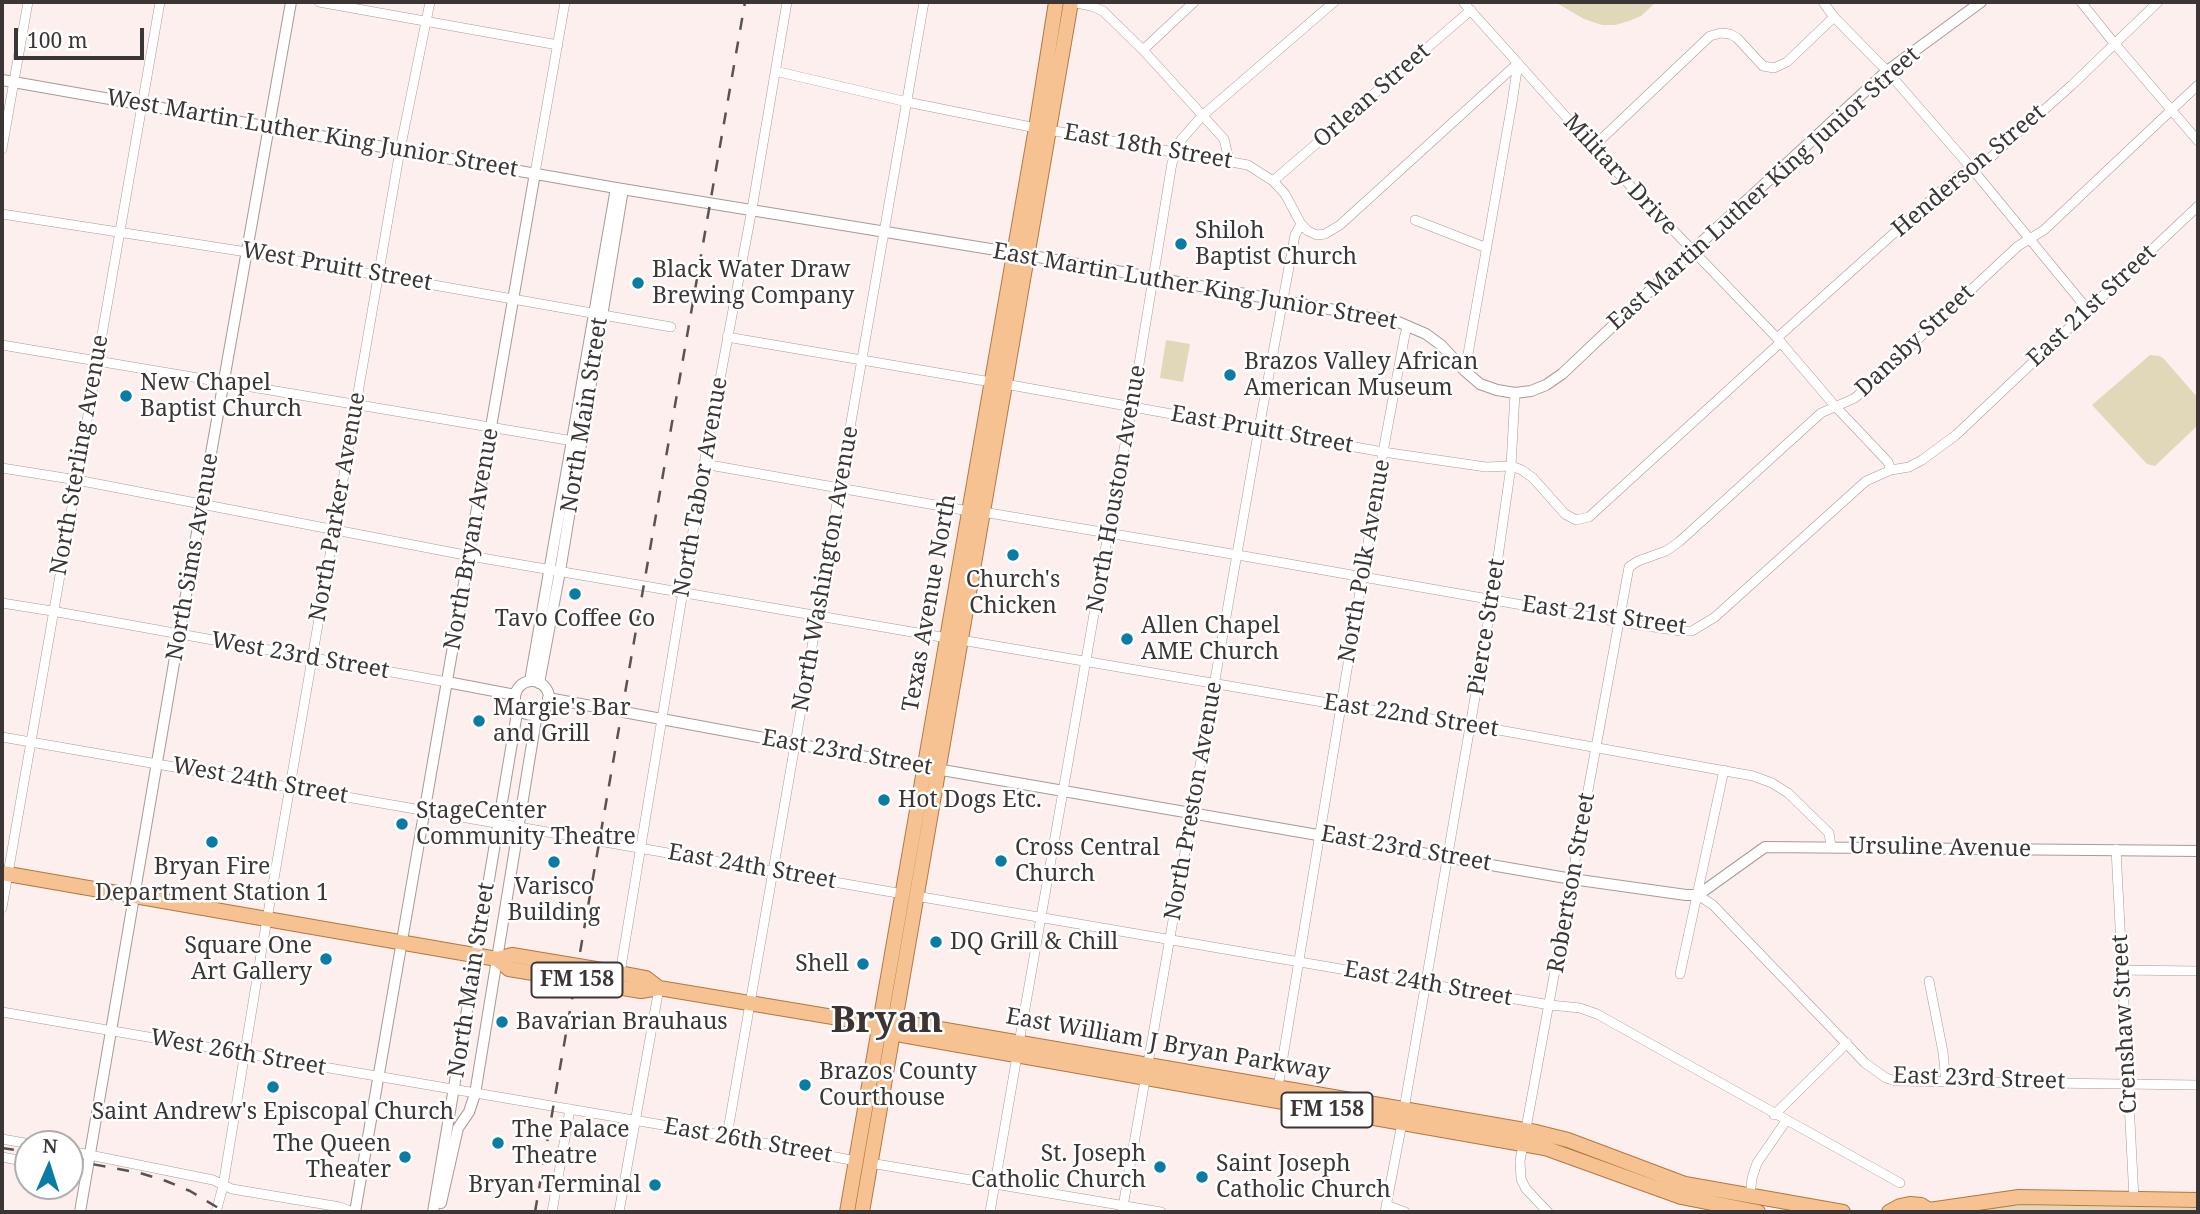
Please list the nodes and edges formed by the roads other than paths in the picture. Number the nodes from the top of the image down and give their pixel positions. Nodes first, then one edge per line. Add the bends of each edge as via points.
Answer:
1 (28, 2) edge
2 (160, 2) edge
3 (291, 2) edge
4 (319, 2) edge
5 (430, 2) edge
6 (565, 2) edge
7 (787, 2) edge
8 (924, 2) edge
9 (1056, 2) edge
10 (1071, 2) edge
11 (1194, 2) edge
12 (1463, 2) edge
13 (1823, 2) edge
14 (1981, 2) edge
15 (2081, 2) edge
16 (2158, 2) edge
17 (1329, 3) edge
18 (1471, 10) junction
19 (1834, 18) junction
20 (426, 21) junction
21 (2114, 43) junction
22 (558, 45) junction
23 (1143, 50) junction
24 (1518, 63) junction
25 (775, 71) junction
26 (1888, 72) junction
27 (8, 81) edge
28 (2198, 85) edge
29 (907, 102) junction
30 (141, 104) junction
31 (2171, 110) junction
32 (1202, 116) junction
33 (269, 127) junction
34 (1043, 129) junction
35 (2198, 141) edge
36 (1593, 147) junction
37 (2, 149) edge
38 (400, 149) junction
39 (1175, 151) junction
40 (1229, 160) junction
41 (1973, 170) junction
42 (535, 173) junction
43 (1273, 181) junction
44 (619, 188) junction
45 (2198, 206) edge
46 (752, 209) junction
47 (2, 214) edge
48 (1415, 220) dead end
49 (1301, 224) junction
50 (119, 232) junction
51 (884, 232) junction
52 (2029, 239) junction
53 (1487, 248) junction
54 (247, 251) junction
55 (1692, 251) junction
56 (1020, 254) junction
57 (380, 274) junction
58 (1154, 279) junction
59 (514, 298) junction
60 (1283, 300) junction
61 (2088, 310) junction
62 (597, 314) junction
63 (1408, 326) junction
64 (671, 327) dead end
65 (727, 337) junction
66 (1779, 340) junction
67 (2, 345) edge
68 (862, 359) junction
69 (97, 361) junction
70 (1465, 370) junction
71 (224, 383) junction
72 (998, 383) junction
73 (1515, 393) junction
74 (356, 405) junction
75 (1835, 406) junction
76 (1132, 407) junction
77 (491, 428) junction
78 (1259, 428) junction
79 (576, 441) junction
80 (1384, 452) junction
81 (704, 464) junction
82 (1511, 466) junction
83 (2, 468) edge
84 (1891, 470) junction
85 (77, 480) junction
86 (840, 487) junction
87 (203, 505) junction
88 (976, 512) junction
89 (335, 531) junction
90 (1108, 534) junction
91 (1238, 555) junction
92 (470, 556) junction
93 (555, 570) junction
94 (1363, 577) junction
95 (683, 594) junction
96 (1492, 599) junction
97 (2, 603) edge
98 (52, 611) junction
99 (817, 616) junction
100 (1619, 622) junction
101 (179, 634) junction
102 (954, 639) junction
103 (312, 658) junction
104 (1086, 662) junction
105 (447, 682) junction
106 (535, 682) junction
107 (1215, 682) junction
108 (515, 695) junction
109 (548, 698) junction
110 (1340, 705) junction
111 (518, 707) junction
112 (537, 713) junction
113 (662, 719) junction
114 (1471, 725) junction
115 (2, 737) edge
116 (31, 742) junction
117 (795, 744) junction
118 (1597, 747) junction
119 (157, 764) junction
120 (931, 768) junction
121 (1724, 770) junction
122 (290, 787) junction
123 (1062, 789) junction
124 (425, 810) junction
125 (1192, 812) junction
126 (498, 822) junction
127 (518, 826) junction
128 (1318, 834) junction
129 (1831, 846) junction
130 (640, 847) junction
131 (2116, 849) junction
132 (2198, 850) edge
133 (1447, 857) junction
134 (774, 872) junction
135 (5, 874) edge
136 (1572, 878) junction
137 (909, 895) junction
138 (1698, 895) junction
139 (135, 896) junction
140 (2, 908) edge
141 (1040, 917) junction
142 (267, 919) junction
143 (1170, 939) junction
144 (401, 942) junction
145 (476, 955) junction
146 (497, 959) junction
147 (1300, 962) junction
148 (2122, 970) junction
149 (2198, 971) edge
150 (620, 973) junction
151 (1680, 974) dead end
152 (1929, 981) dead end
153 (1425, 984) junction
154 (660, 988) junction
155 (750, 1003) junction
156 (1550, 1005) junction
157 (2, 1012) edge
158 (887, 1026) junction
159 (111, 1030) junction
160 (1847, 1043) junction
161 (1018, 1049) junction
162 (244, 1054) junction
163 (1146, 1071) junction
164 (379, 1077) junction
165 (1946, 1082) junction
166 (2128, 1084) junction
167 (2198, 1085) edge
168 (1278, 1087) junction
169 (454, 1090) junction
170 (475, 1094) junction
171 (570, 1109) junction
172 (1774, 1115) junction
173 (1403, 1116) junction
174 (636, 1121) junction
175 (1786, 1121) junction
176 (727, 1136) junction
177 (1525, 1137) junction
178 (84, 1154) edge
179 (90, 1156) junction
180 (863, 1162) junction
181 (84, 1170) edge
182 (88, 1171) junction
183 (1900, 1183) dead end
184 (994, 1184) junction
185 (223, 1186) junction
186 (1750, 1196) junction
187 (2134, 1199) junction
188 (2198, 1200) edge
189 (1693, 1207) edge
190 (1123, 1209) edge
191 (1386, 1209) edge
192 (1930, 1211) edge
193 (80, 1212) edge
194 (216, 1212) edge
195 (354, 1212) edge
196 (433, 1212) edge
197 (439, 1212) edge
198 (552, 1212) edge
199 (619, 1212) edge
200 (847, 1212) edge
201 (862, 1212) edge
202 (990, 1212) edge
203 (1161, 1212) edge
204 (1405, 1212) edge
205 (1548, 1212) edge
206 (1758, 1212) edge
207 (1843, 1212) edge
208 (1892, 1212) edge

1 - 27 street
2 - 30 street, North Sterling Avenue
3 - 33 street, North Sims Avenue
4 - 20 street
5 - 20 street, North Parker Avenue
6 - 22 street, North Bryan Avenue
7 - 25 street, North Tabor Avenue
8 - 29 street, North Washington Avenue
9 - 34 main road, Texas Avenue North
10 - 23 street via 1102,12
10 - 34 main road, Texas Avenue North
11 - 23 street
12 - 18 street, Military Drive
13 - 19 street
14 - 26 street, East Martin Luther King Junior Street
15 - 21 street
16 - 21 street, Henderson Street
17 - 32 street, North Houston Avenue
18 - 24 street, Military Drive
18 - 43 street, Orlean Street
19 - 26 street
19 - 36 street via 1787,62 1774,68 1763,66 1730,34 1710,36
20 - 22 street
20 - 38 street, North Parker Avenue
21 - 31 street
21 - 41 street, Henderson Street
22 - 42 street, North Bryan Avenue
23 - 32 street
24 - 36 street, Military Drive
24 - 49 street via 1331,232 1317,235
24 - 53 street
25 - 29 street, East 18th Street
25 - 46 street, North Tabor Avenue
26 - 41 street
26 - 55 street, East Martin Luther King Junior Street
27 - 30 street, West Martin Luther King Junior Street
27 - 37 street
28 - 31 street, Dansby Street
29 - 34 street, East 18th Street
29 - 51 street, North Washington Avenue
30 - 33 street, West Martin Luther King Junior Street
30 - 50 street, North Sterling Avenue
31 - 35 street
31 - 52 street, Dansby Street
32 - 39 street, North Houston Avenue
32 - 40 street via 1224,139
33 - 38 street, West Martin Luther King Junior Street
33 - 54 street, North Sims Avenue
34 - 39 street, East 18th Street
34 - 56 main road, Texas Avenue North
36 - 55 street, Military Drive
38 - 42 street, West Martin Luther King Junior Street
38 - 57 street, North Parker Avenue
39 - 40 street, East 18th Street
39 - 58 street, North Houston Avenue
40 - 43 street, East 18th Street via 1248,165
41 - 52 street
41 - 66 street, Henderson Street via 1961,173
42 - 44 street, West Martin Luther King Junior Street
42 - 59 street, North Bryan Avenue
43 - 49 street, East 18th Street
44 - 46 street, East Martin Luther King Junior Street
44 - 62 street, North Main Street
45 - 61 street, East 21st Street
46 - 51 street, East Martin Luther King Junior Street
46 - 65 street, North Tabor Avenue
47 - 50 street, West Pruitt Street
48 - 53 street
49 - 60 street, North Preston Avenue
50 - 54 street, West Pruitt Street
50 - 69 street, North Sterling Avenue
51 - 56 street, East Martin Luther King Junior Street
51 - 68 street, North Washington Avenue
52 - 61 street
52 - 75 street, Dansby Street via 1855,398
53 - 70 street
54 - 57 street, West Pruitt Street
54 - 71 street, North Sims Avenue
55 - 66 street, Military Drive
55 - 73 street, East Martin Luther King Junior Street via 1562,374 1546,385
56 - 58 street, East Martin Luther King Junior Street
56 - 72 main road, Texas Avenue North
57 - 59 street, West Pruitt Street
57 - 74 street, North Parker Avenue
58 - 60 street, East Martin Luther King Junior Street
58 - 76 street, North Houston Avenue
59 - 62 street, West Pruitt Street
59 - 77 street, North Bryan Avenue
60 - 63 street, East Martin Luther King Junior Street
60 - 78 street, North Preston Avenue
61 - 84 street, East 21st Street via 1956,435 1909,467
62 - 64 street, West Pruitt Street
62 - 79 street, North Main Street
63 - 70 street, East Martin Luther King Junior Street via 1441,345
63 - 80 street, North Polk Avenue
65 - 68 street, East Pruitt Street
65 - 81 street, North Tabor Avenue
66 - 75 street, Military Drive
66 - 82 street, Henderson Street via 1589,517 1570,518 1533,478
67 - 69 street
68 - 72 street, East Pruitt Street
68 - 86 street, North Washington Avenue
69 - 71 street
69 - 85 street, North Sterling Avenue
70 - 73 street, East Martin Luther King Junior Street via 1480,384
71 - 74 street
71 - 87 street, North Sims Avenue
72 - 76 street, East Pruitt Street
72 - 88 main road, Texas Avenue North
73 - 82 street, Pierce Street
74 - 77 street
74 - 89 street, North Parker Avenue
75 - 84 street, Military Drive
75 - 100 street, Dansby Street via 1821,413 1679,542 1629,567
76 - 78 street, East Pruitt Street
76 - 90 street, North Houston Avenue
77 - 79 street
77 - 92 street, North Bryan Avenue
78 - 80 street, East Pruitt Street
78 - 91 street, North Preston Avenue
79 - 93 street, North Main Street
80 - 82 street, East Pruitt Street via 1486,467
80 - 94 street, North Polk Avenue
81 - 86 street, East 21st Street
81 - 95 street, North Tabor Avenue
82 - 96 street, Pierce Street
83 - 85 street, East 22nd Street
84 - 100 street, East 21st Street via 1866,481 1698,629
85 - 87 street, East 22nd Street
85 - 98 street, North Sterling Avenue
86 - 88 street, East 21st Street
86 - 99 street, North Washington Avenue
87 - 89 street, East 22nd Street
87 - 101 street, North Sims Avenue
88 - 90 street, East 21st Street
88 - 102 main road, Texas Avenue North
89 - 92 street, East 22nd Street
89 - 103 street, North Parker Avenue
90 - 91 street, East 21st Street
90 - 104 street, North Houston Avenue
91 - 94 street, East 21st Street
91 - 107 street, North Preston Avenue
92 - 93 street, East 22nd Street
92 - 105 street, North Bryan Avenue
93 - 95 street, East 22nd Street
93 - 106 street, North Main Street
94 - 96 street, East 21st Street
94 - 110 street, North Polk Avenue
95 - 99 street, East 22nd Street
95 - 113 street, North Tabor Avenue
96 - 100 street, East 21st Street
96 - 114 street, Pierce Street
97 - 98 street, West 23rd Street
98 - 101 street, West 23rd Street
98 - 116 street, North Sterling Avenue
99 - 102 street, East 22nd Street
99 - 117 street, North Washington Avenue
100 - 118 street, Robertson Street
101 - 103 street, West 23rd Street
101 - 119 street, North Sims Avenue
102 - 104 street, East 22nd Street
102 - 120 main road, Texas Avenue North
103 - 105 street, West 23rd Street
103 - 122 street, North Parker Avenue
104 - 107 street, East 22nd Street
104 - 123 street, North Houston Avenue
105 - 108 street, West 23rd Street
105 - 124 street, North Bryan Avenue
106 - 108 street via 520,685
106 - 109 street via 547,690
107 - 110 street, East 22nd Street
107 - 125 street, North Preston Avenue
108 - 111 street
109 - 112 street
109 - 113 street, East 23rd Street
110 - 114 street, East 22nd Street
110 - 128 street, North Polk Avenue
111 - 112 street
111 - 126 street, North Main Street
112 - 127 street, North Main Street
113 - 117 street, East 23rd Street
113 - 130 street, North Tabor Avenue
114 - 118 street, East 22nd Street
114 - 133 street, Pierce Street
115 - 116 street, West 24th Street
116 - 119 street, West 24th Street
116 - 135 street, North Sterling Avenue
117 - 120 street, East 23rd Street
117 - 134 street, North Washington Avenue
118 - 121 street, East 22nd Street
118 - 136 street, Robertson Street
119 - 122 street, West 24th Street
119 - 139 street, North Sims Avenue
120 - 123 street, East 23rd Street
120 - 137 main road, Texas Avenue North
121 - 129 street, East 22nd Street via 1753,776 1788,793 1829,833
121 - 138 street
122 - 124 street, West 24th Street
122 - 142 street, North Parker Avenue
123 - 125 street, East 23rd Street
123 - 141 street, North Houston Avenue
124 - 126 street, West 24th Street
124 - 144 street, North Bryan Avenue
125 - 128 street, East 23rd Street
125 - 143 street, North Preston Avenue
126 - 127 street, West 24th Street
126 - 145 street, North Main Street
127 - 130 street, East 24th Street
127 - 146 street, North Main Street
128 - 133 street, East 23rd Street
128 - 147 street, North Polk Avenue
129 - 131 street, Ursuline Avenue
129 - 138 street, Ursuline Avenue via 1765,847
130 - 134 street, East 24th Street
130 - 150 street, North Tabor Avenue
131 - 132 street, Ursuline Avenue
131 - 148 street, Crenshaw Street
133 - 136 street, East 23rd Street
133 - 153 street, Pierce Street
134 - 137 street, East 24th Street
134 - 155 street, North Washington Avenue
135 - 139 main road, FM 158
135 - 140 street, North Sterling Avenue
136 - 138 street, East 23rd Street
136 - 156 street, Robertson Street
137 - 141 street, East 24th Street
137 - 158 main road, Texas Avenue North
138 - 151 street
138 - 160 street, East 23rd Street
139 - 142 main road, FM 158
139 - 159 street, North Sims Avenue
141 - 143 street, East 24th Street
141 - 161 street, North Houston Avenue
142 - 144 main road, FM 158
142 - 162 street, North Parker Avenue
143 - 147 street, East 24th Street
143 - 163 street, North Preston Avenue
144 - 145 main road, FM 158
144 - 164 street, North Bryan Avenue
145 - 146 main road, FM 158
145 - 169 street, North Main Street
146 - 150 main road, East William J Bryan Parkway / FM 158 via 512,955
146 - 154 main road, East William J Bryan Parkway / FM 158 via 509,969 641,991
146 - 170 street, North Main Street
147 - 153 street, East 24th Street
147 - 168 street, North Polk Avenue
148 - 149 street
148 - 166 street, Crenshaw Street
150 - 154 main road, East William J Bryan Parkway / FM 158 via 646,978
152 - 165 street
153 - 156 street, East 24th Street
153 - 173 street, Pierce Street
154 - 155 main road, East William J Bryan Parkway / FM 158
154 - 174 street
155 - 158 main road, East William J Bryan Parkway / FM 158
155 - 176 street, North Washington Avenue
156 - 172 street, East 24th Street via 1597,1014
156 - 177 street, Robertson Street
157 - 159 street, West 26th Street
158 - 161 main road, East William J Bryan Parkway / FM 158 via 902,1035
158 - 180 main road, Texas Avenue North
159 - 162 street, West 26th Street
159 - 179 street, North Sims Avenue
160 - 165 street, East 23rd Street via 1886,1078
160 - 172 street
161 - 163 main road, East William J Bryan Parkway / FM 158
161 - 184 street, North Houston Avenue
162 - 164 street, West 26th Street
162 - 185 street, North Parker Avenue
163 - 168 main road, East William J Bryan Parkway / FM 158
163 - 173 main road, East William J Bryan Parkway / FM 158
163 - 190 street, North Preston Avenue
164 - 169 street, West 26th Street
164 - 195 street, North Bryan Avenue
165 - 166 street, East 23rd Street
166 - 167 street, East 23rd Street
166 - 187 street, Crenshaw Street
168 - 173 main road, East William J Bryan Parkway / FM 158
169 - 170 street, West 26th Street
169 - 196 street, North Main Street
170 - 171 street, East 26th Street
170 - 197 street, North Main Street via 457,1128
171 - 174 street, East 26th Street
171 - 198 street
172 - 175 street, East 24th Street
173 - 177 main road, East William J Bryan Parkway / FM 158
173 - 191 street, Pierce Street
174 - 176 street, East 26th Street
174 - 199 street
175 - 183 street, East 24th Street
175 - 186 street via 1757,1163
176 - 180 street, East 26th Street
177 - 186 main road, East William J Bryan Parkway / FM 158 via 1568,1140 1685,1184
177 - 189 main road, East William J Bryan Parkway / FM 158
177 - 205 street, Robertson Street via 1521,1179
178 - 179 street
179 - 182 street, North Sims Avenue
179 - 185 street
180 - 184 street, East 26th Street
180 - 200 main road, Texas Avenue North
180 - 201 main road, Texas Avenue North
181 - 182 street
182 - 193 street, North Sims Avenue
184 - 190 street, East 26th Street
184 - 202 street, North Houston Avenue
185 - 194 street, North Parker Avenue
185 - 195 street
186 - 207 main road, East William J Bryan Parkway / FM 158
187 - 188 main road
187 - 192 main road via 2019,1198
189 - 206 main road, East William J Bryan Parkway / FM 158
190 - 203 street, East 26th Street
191 - 204 street
192 - 208 main road via 1910,1204

